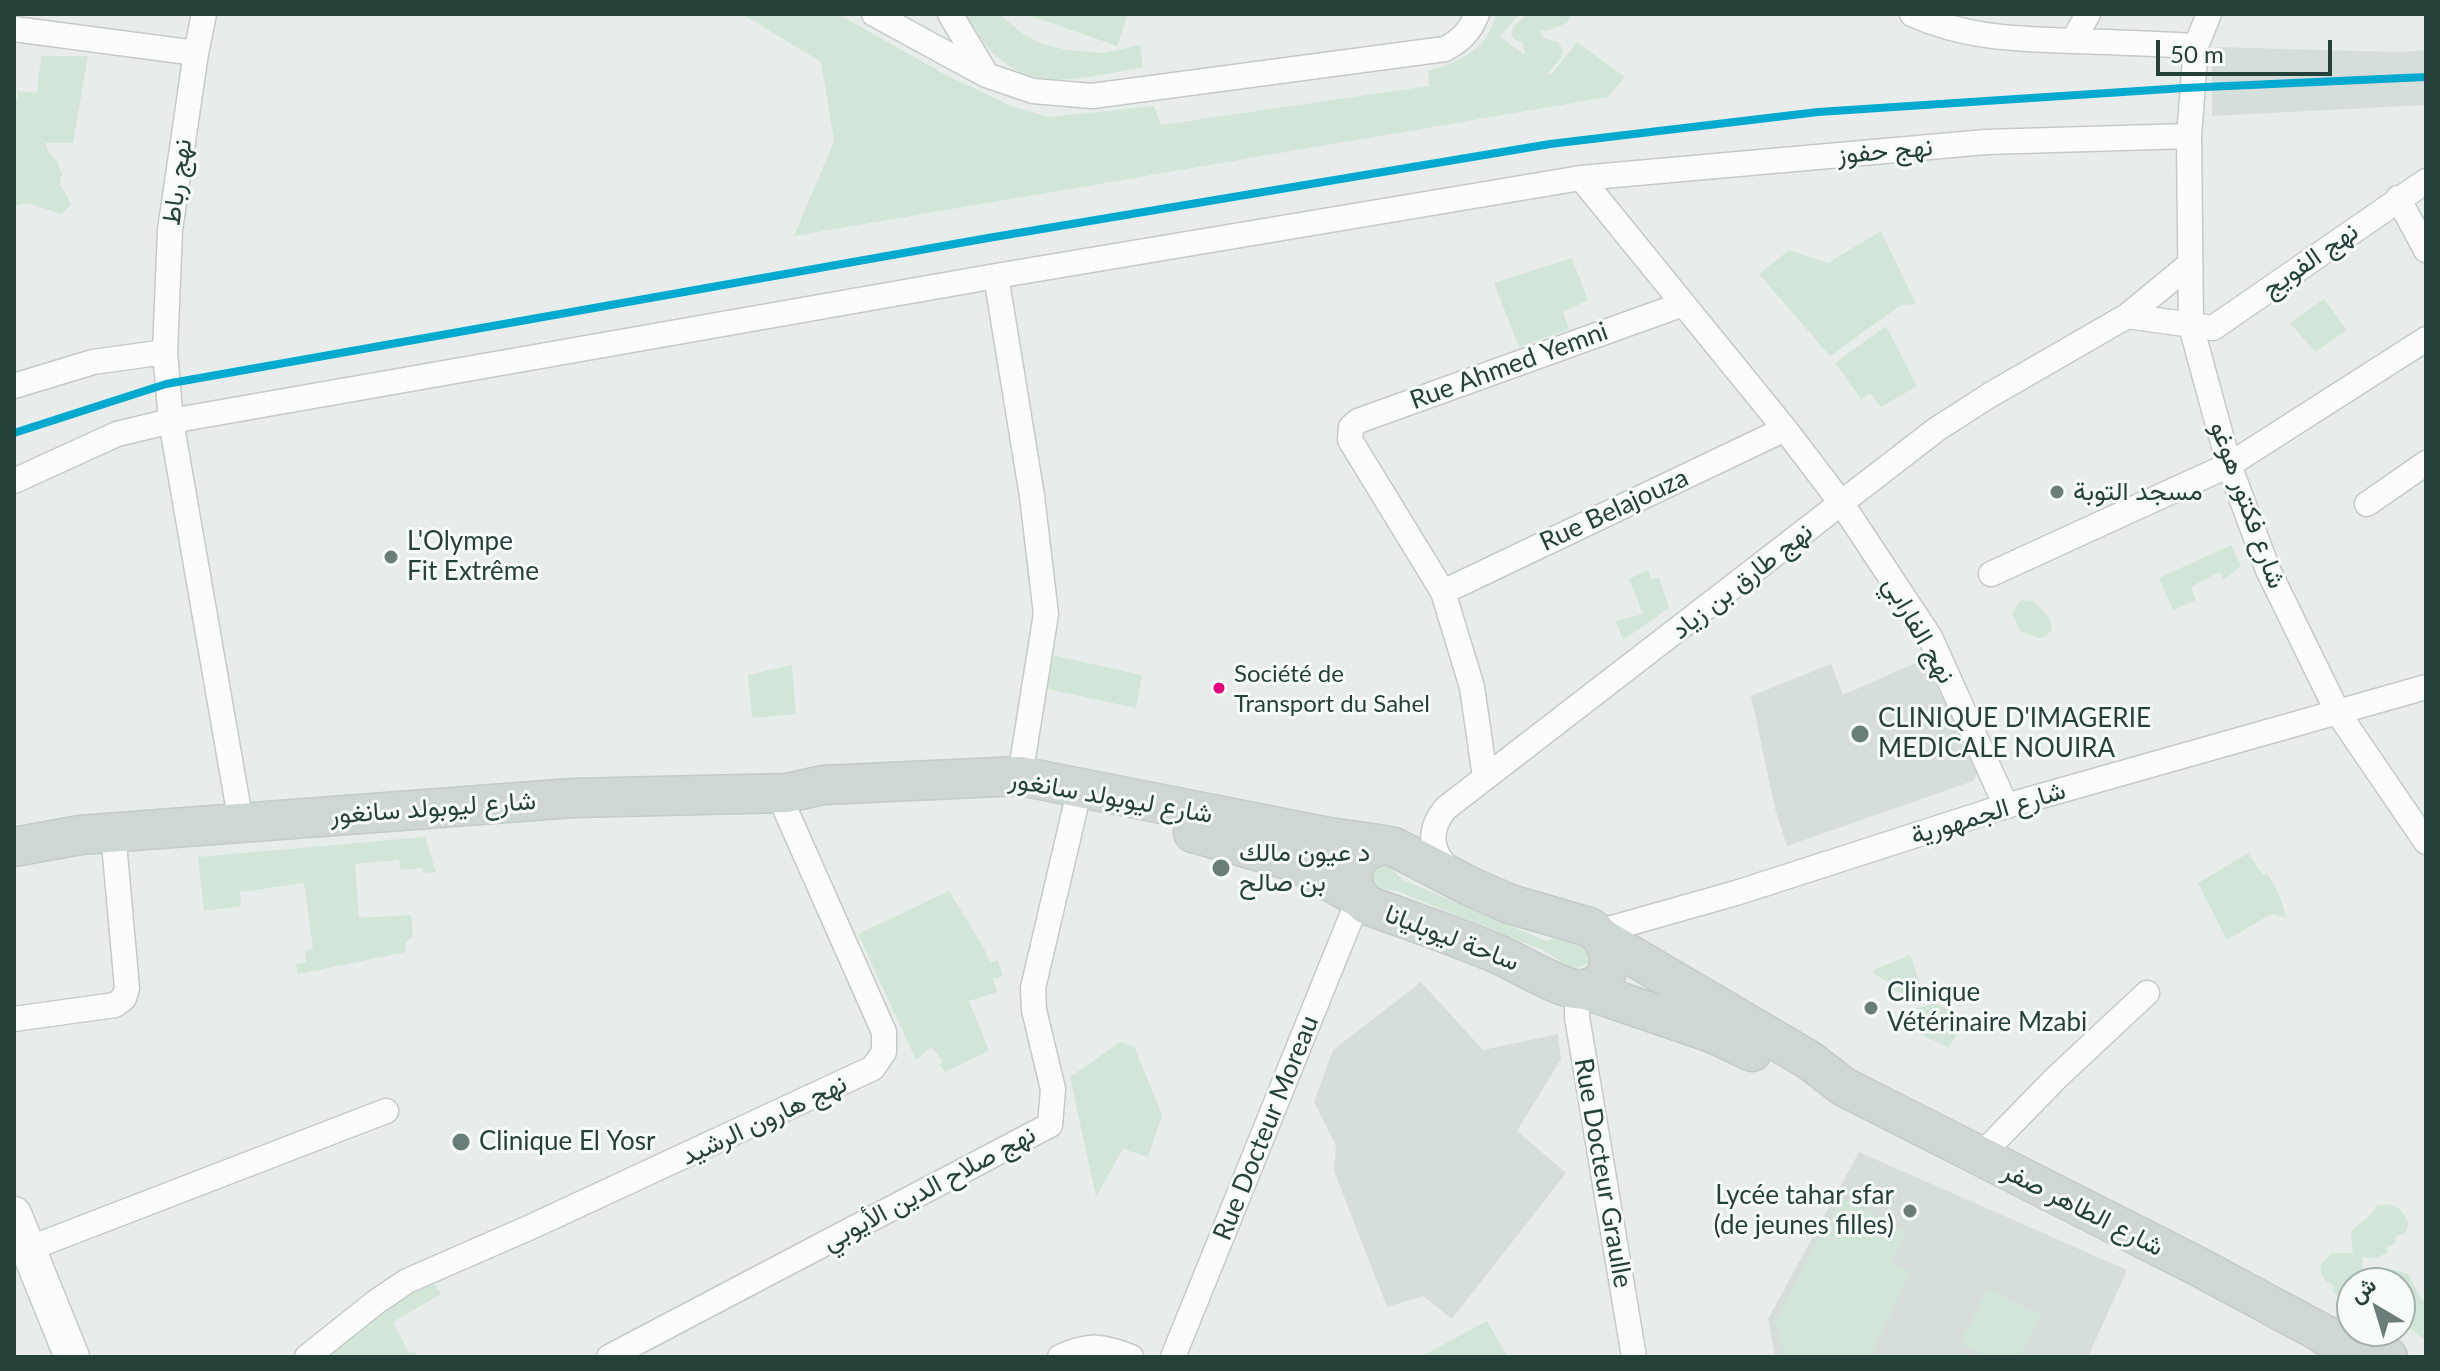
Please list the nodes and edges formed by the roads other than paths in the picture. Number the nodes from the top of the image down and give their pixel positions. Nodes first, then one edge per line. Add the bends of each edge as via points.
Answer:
1 (204, 14) edge
2 (874, 14) edge
3 (950, 14) edge
4 (1477, 14) edge
5 (1912, 14) edge
6 (2088, 14) edge
7 (2209, 14) edge
8 (1973, 24) edge
9 (14, 29) edge
10 (2073, 41) junction
11 (2196, 46) junction
12 (196, 53) junction
13 (986, 75) junction
14 (2189, 133) junction
15 (1581, 178) junction
16 (2426, 181) edge
17 (2398, 198) junction
18 (2426, 250) edge
19 (2190, 264) junction
20 (996, 276) junction
21 (1683, 304) junction
22 (2127, 316) junction
23 (2191, 326) junction
24 (2426, 339) edge
25 (165, 352) junction
26 (14, 386) edge
27 (171, 421) junction
28 (1785, 429) junction
29 (2426, 463) edge
30 (2229, 465) junction
31 (14, 481) edge
32 (1842, 504) junction
33 (2367, 504) dead end
34 (1991, 574) dead end
35 (1443, 592) junction
36 (2426, 687) edge
37 (2338, 713) junction
38 (1020, 776) junction
39 (1485, 777) junction
40 (783, 793) junction
41 (2006, 806) junction
42 (1075, 809) junction
43 (2418, 816) edge
44 (241, 823) junction
45 (14, 825) edge
46 (96, 834) junction
47 (2426, 842) edge
48 (1385, 845) junction
49 (14, 847) edge
50 (1469, 886) junction
51 (1359, 898) junction
52 (1602, 936) junction
53 (1583, 989) junction
54 (2147, 993) dead end
55 (14, 1019) edge
56 (1844, 1087) junction
57 (386, 1111) dead end
58 (1979, 1157) junction
59 (14, 1214) edge
60 (28, 1249) junction
61 (2320, 1332) junction
62 (72, 1357) edge
63 (307, 1357) edge
64 (609, 1357) edge
65 (1060, 1357) edge
66 (1131, 1357) edge
67 (1173, 1357) edge
68 (1634, 1357) edge
69 (2355, 1357) edge
70 (2388, 1357) edge

1 - 12 street, نهج رباط
2 - 13 street
3 - 13 street
4 - 13 street via 1471,28 1445,49 1149,90 1060,95
5 - 8 street
6 - 10 street
7 - 11 street
8 - 10 street via 2003,38
9 - 12 street
10 - 11 street
11 - 14 street, شارع فكتور هوغو
12 - 25 street, نهج رباط via 170,230
14 - 15 street, نهج حفوز via 1986,142
14 - 19 street, شارع فكتور هوغو
15 - 20 street, نهج حفوز
15 - 21 street, نهج الفارابي
16 - 17 street, نهج الفويج
17 - 18 street
17 - 23 street, نهج الفويج via 2213,328
19 - 22 street, نهج طارق بن زياد
19 - 23 street, شارع فكتور هوغو
20 - 27 street, نهج حفوز
20 - 38 street via 1046,614
21 - 28 street, نهج الفارابي
21 - 35 street, Rue Ahmed Yemni via 1351,427 1350,440
22 - 23 street
22 - 32 street, نهج طارق بن زياد via 1937,429
23 - 30 street, شارع فكتور هوغو
24 - 30 street
25 - 26 street via 93,362
25 - 27 street, نهج رباط
27 - 31 street, نهج حفوز via 117,434
27 - 44 street, نهج رباط
28 - 32 street, نهج الفارابي
28 - 35 street, Rue Belajouza
29 - 33 street
30 - 34 street
30 - 37 street, شارع فكتور هوغو via 2268,570
32 - 39 street, نهج طارق بن زياد
32 - 41 street, نهج الفارابي via 1930,637
35 - 39 street via 1472,687
36 - 37 street, شارع الجمهورية
37 - 41 street, شارع الجمهورية
37 - 43 street, شارع فكتور هوغو
38 - 40 main road, شارع ليوبولد سانغور via 823,785
38 - 48 main road, شارع ليوبولد سانغور
39 - 50 street, نهج طارق بن زياد via 1446,808 1433,829 1436,855
40 - 42 main road, شارع ليوبولد سانغور via 822,804 918,797 1012,800
40 - 44 main road, شارع ليوبولد سانغور via 573,798
40 - 63 street, نهج هارون الرشيد via 884,1032 884,1052 873,1068 407,1281
41 - 52 street, شارع الجمهورية
42 - 51 main road, شارع ليوبولد سانغور via 1186,831 1295,862
42 - 64 street, نهج صلاح الدين الأيوبي via 1033,988 1053,1089 1050,1125
43 - 47 street, شارع فكتور هوغو
44 - 46 main road, شارع ليوبولد سانغور
45 - 46 main road, شارع ليوبولد سانغور
46 - 49 main road, شارع ليوبولد سانغور
46 - 55 street via 127,988 124,998 115,1005
48 - 50 main road, ساحة ليوبليانا
48 - 51 main road, ساحة ليوبليانا via 1365,851 1353,867 1351,878
50 - 52 main road, ساحة ليوبليانا
51 - 53 main road, ساحة ليوبليانا
51 - 67 street, Rue Docteur Moreau
52 - 53 main road via 1609,949 1608,969
52 - 56 main road, شارع الطاهر صفر via 1809,1060
53 - 56 main road, شارع الطاهر صفر via 1712,1033 1799,1074
53 - 68 street, Rue Docteur Graulle via 1577,1017
54 - 58 street
56 - 58 main road, شارع الطاهر صفر
57 - 60 street
58 - 61 main road, شارع الطاهر صفر
59 - 60 main road
60 - 62 main road
61 - 69 main road, شارع الطاهر صفر
61 - 70 main road, شارع الطاهر صفر
65 - 66 street via 1078,1349 1107,1347

